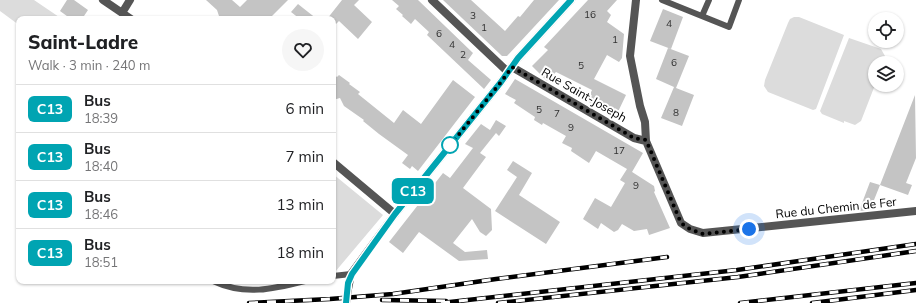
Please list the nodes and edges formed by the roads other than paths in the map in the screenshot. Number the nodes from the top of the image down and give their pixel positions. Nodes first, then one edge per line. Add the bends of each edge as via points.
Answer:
1 (103, 0) edge
2 (130, 0) edge
3 (432, 0) edge
4 (571, 0) edge
5 (636, 0) edge
6 (662, 0) edge
7 (709, 0) edge
8 (739, 0) edge
9 (122, 13) junction
10 (126, 16) edge
11 (702, 16) junction
12 (510, 69) junction
13 (646, 140) junction
14 (336, 165) edge
15 (916, 211) edge
16 (395, 214) junction
17 (352, 274) junction
18 (336, 276) edge
19 (220, 284) edge
20 (292, 284) edge
21 (346, 303) edge

1 - 9 street
2 - 9 street
3 - 12 street, Rue Saint-Joseph
4 - 12 street
5 - 13 street, Rue du Chemin de Fer via 630,56 645,122
6 - 11 lane
7 - 11 lane
8 - 11 lane via 729,27
9 - 10 street
12 - 13 street, Rue Saint-Joseph via 634,138
12 - 16 street
13 - 15 street, Rue du Chemin de Fer via 681,223 703,234
14 - 16 street
16 - 17 street
17 - 18 lane
17 - 21 street, bridge
19 - 20 lane via 253,290

